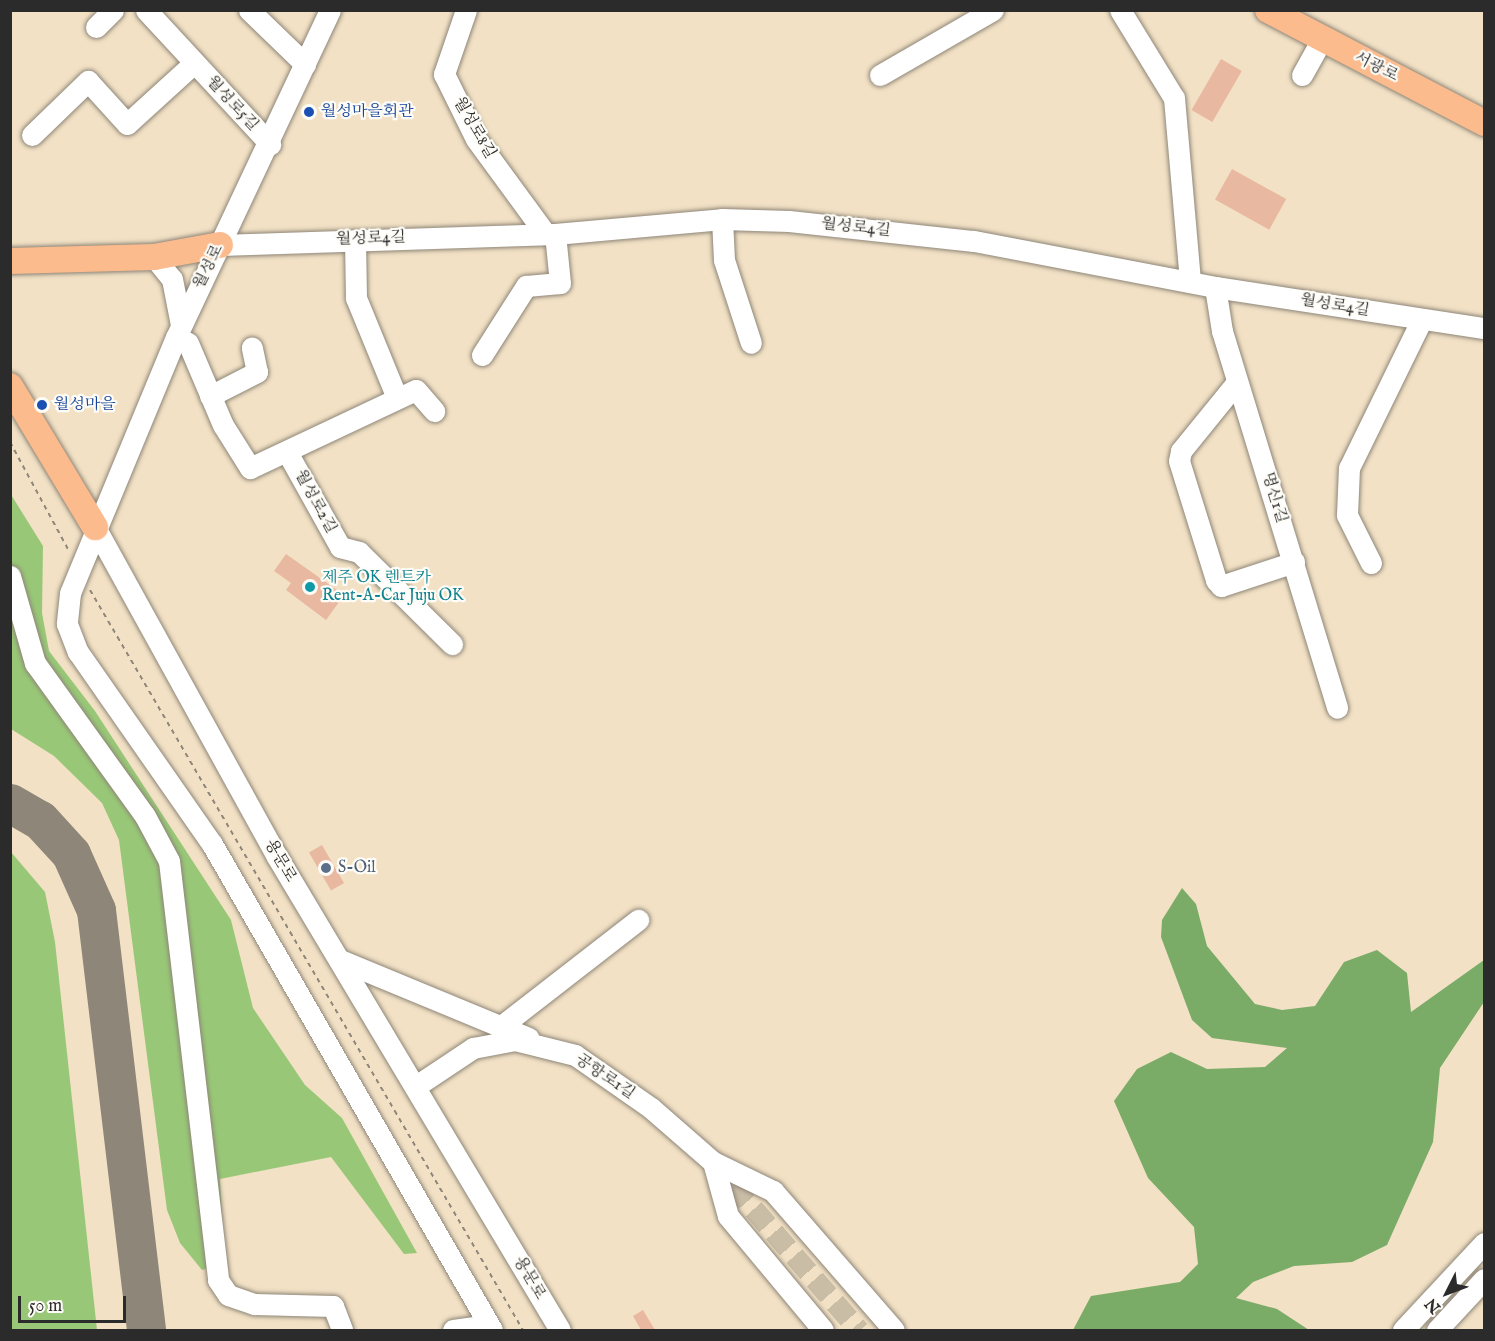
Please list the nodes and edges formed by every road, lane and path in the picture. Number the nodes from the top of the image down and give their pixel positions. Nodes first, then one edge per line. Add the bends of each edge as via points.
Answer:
1 (113, 10) edge
2 (146, 10) edge
3 (249, 10) edge
4 (330, 10) edge
5 (993, 10) edge
6 (1120, 10) edge
7 (1268, 10) edge
8 (462, 12) edge
9 (96, 27) dead end
10 (1322, 39) junction
11 (194, 63) junction
12 (305, 64) junction
13 (880, 75) dead end
14 (1302, 75) dead end
15 (1485, 123) edge
16 (32, 135) dead end
17 (270, 144) junction
18 (722, 219) junction
19 (549, 233) junction
20 (355, 240) junction
21 (220, 245) junction
22 (154, 257) junction
23 (12, 262) edge
24 (1190, 281) junction
25 (1215, 287) junction
26 (1422, 319) junction
27 (1485, 328) edge
28 (178, 331) junction
29 (751, 343) dead end
30 (252, 348) dead end
31 (482, 355) dead end
32 (1237, 382) junction
33 (12, 386) edge
34 (210, 396) junction
35 (397, 398) junction
36 (434, 411) dead end
37 (10, 442) edge
38 (287, 452) junction
39 (95, 527) junction
40 (1294, 562) junction
41 (1371, 563) dead end
42 (79, 569) junction
43 (10, 576) edge
44 (452, 645) dead end
45 (1337, 708) dead end
46 (638, 921) dead end
47 (340, 960) junction
48 (500, 1027) junction
49 (559, 1051) junction
50 (416, 1086) junction
51 (713, 1162) junction
52 (1485, 1243) edge
53 (1485, 1279) edge
54 (490, 1328) edge
55 (342, 1330) edge
56 (453, 1330) edge
57 (523, 1330) edge
58 (560, 1330) edge
59 (823, 1330) edge
60 (894, 1330) edge
61 (1403, 1330) edge
62 (1437, 1330) edge

1 - 9 street
2 - 11 street, 월성로5길
3 - 12 street
4 - 12 street, 월성로
5 - 13 street
6 - 24 street via 1174,98
7 - 10 main road, 서광로
8 - 19 street, 월성로8길 via 444,74 476,139
10 - 14 street
10 - 15 main road, 서광로
11 - 16 street, 월성로5길 via 127,124 88,81
11 - 17 street, 월성로5길
12 - 17 street, 월성로
17 - 21 street, 월성로
18 - 19 street, 월성로4길
18 - 24 street, 월성로4길 via 974,241
18 - 29 street via 724,260
19 - 20 street, 월성로4길
19 - 31 street via 560,283 526,286
20 - 21 street, 월성로4길
20 - 35 street via 356,298
21 - 22 main road
21 - 28 street, 월성로
22 - 23 main road
22 - 28 street via 172,279
24 - 25 street, 월성로4길
25 - 26 street, 월성로4길
25 - 32 street, 명신1길
26 - 27 street, 월성로4길
26 - 41 street via 1349,468 1347,515
28 - 34 street, 월성로2길 via 188,343
28 - 39 street, 월성로
30 - 34 street via 257,372
32 - 40 street, 명신1길
32 - 40 street via 1181,451 1179,461 1216,580 1221,586
33 - 39 main road, 용문로
34 - 38 street, 월성로2길 via 250,468
35 - 36 street, 월성로2길 via 416,390
35 - 38 street, 월성로2길
37 - 42 path
38 - 44 street, 월성로2길 via 340,547 359,552
39 - 42 street, 월성로
39 - 47 street, 용문로
40 - 45 street, 명신1길
42 - 54 street, 월성로 via 66,609 78,652 212,844
42 - 57 path
43 - 55 street via 34,663 145,816 169,861 218,1280 228,1295 254,1304 333,1306
46 - 48 street
47 - 48 street
47 - 50 street, 용문로
48 - 49 street
49 - 50 street, 공항로1길 via 515,1040 473,1048
49 - 51 street, 공항로1길 via 575,1055 651,1108
50 - 58 street, 용문로
51 - 59 street via 728,1216
51 - 60 street, 공항로1길 via 773,1191
52 - 61 street
53 - 62 street
54 - 56 street

